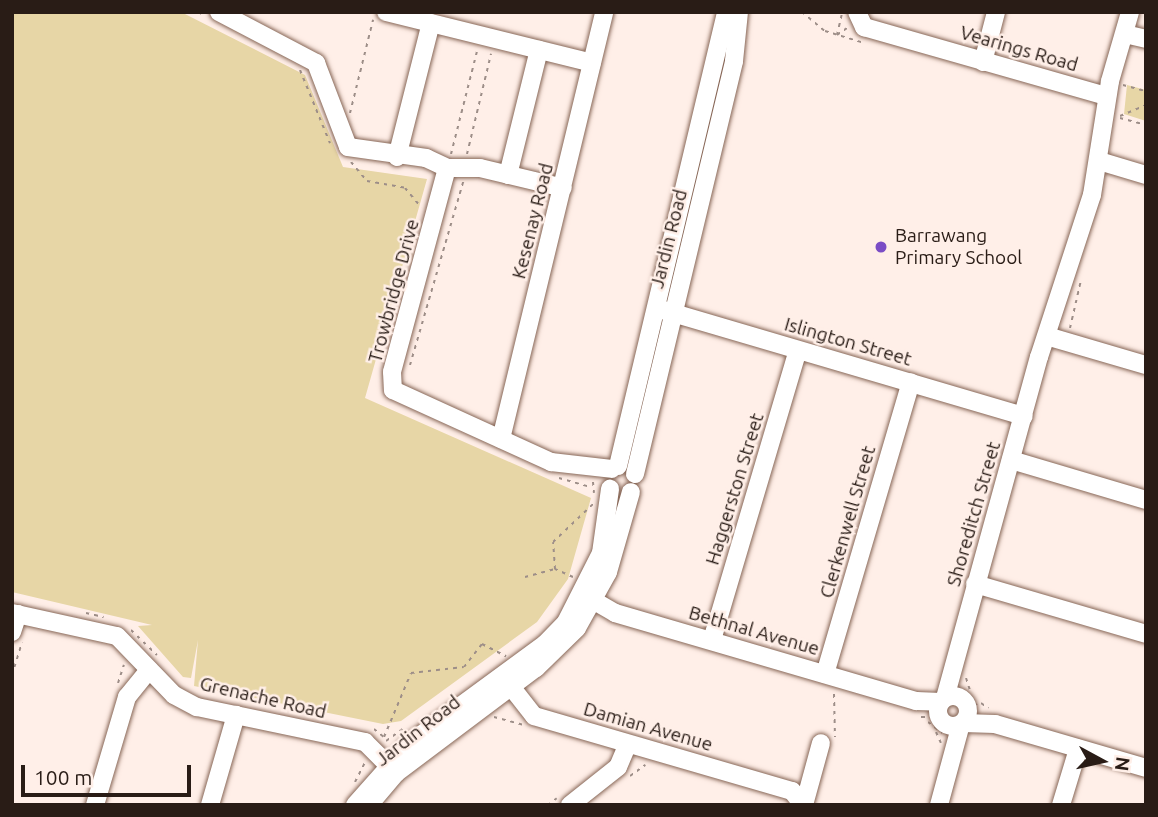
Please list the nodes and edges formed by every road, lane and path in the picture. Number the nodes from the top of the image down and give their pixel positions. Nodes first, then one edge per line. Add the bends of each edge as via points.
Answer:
1 (219, 12) edge
2 (375, 12) edge
3 (386, 12) edge
4 (604, 12) edge
5 (726, 12) edge
6 (739, 12) edge
7 (802, 12) edge
8 (842, 12) edge
9 (857, 12) edge
10 (996, 12) edge
11 (1130, 12) edge
12 (249, 20) edge
13 (431, 23) junction
14 (1125, 34) junction
15 (836, 35) junction
16 (488, 37) junction
17 (875, 38) junction
18 (1146, 39) edge
19 (539, 50) junction
20 (983, 62) junction
21 (592, 63) junction
22 (1116, 93) junction
23 (1146, 105) edge
24 (1118, 117) junction
25 (1146, 125) edge
26 (1116, 130) dead end
27 (344, 139) junction
28 (397, 157) junction
29 (1099, 161) junction
30 (460, 172) junction
31 (508, 175) junction
32 (1146, 175) edge
33 (563, 188) junction
34 (666, 311) junction
35 (1055, 338) junction
36 (798, 350) junction
37 (1146, 365) edge
38 (407, 377) dead end
39 (911, 382) junction
40 (1024, 416) junction
41 (501, 439) junction
42 (1011, 460) junction
43 (549, 475) dead end
44 (602, 477) junction
45 (633, 483) junction
46 (1146, 499) edge
47 (555, 569) junction
48 (525, 577) dead end
49 (975, 584) junction
50 (583, 591) junction
51 (75, 611) dead end
52 (15, 613) edge
53 (112, 621) dead end
54 (123, 626) dead end
55 (1146, 634) edge
56 (17, 636) edge
57 (712, 640) junction
58 (502, 651) dead end
59 (516, 652) dead end
60 (155, 665) junction
61 (825, 674) junction
62 (12, 675) edge
63 (503, 676) junction
64 (953, 712) junction
65 (236, 715) junction
66 (416, 723) dead end
67 (372, 729) dead end
68 (821, 743) dead end
69 (628, 744) junction
70 (1078, 749) junction
71 (386, 756) junction
72 (1146, 768) edge
73 (352, 798) edge
74 (802, 802) edge
75 (95, 805) edge
76 (210, 805) edge
77 (369, 805) edge
78 (570, 805) edge
79 (939, 805) edge
80 (1061, 805) edge

1 - 12 street
2 - 27 path
3 - 13 street
4 - 21 street, Kesenay Road
5 - 34 street, Jardin Road
6 - 34 street, Jardin Road via 734,61
7 - 15 path
8 - 15 path
9 - 17 street
10 - 20 street
11 - 14 street, Shoreditch Street
12 - 27 street via 316,62
13 - 16 street
13 - 28 street
14 - 18 street
14 - 22 street, Shoreditch Street
15 - 17 path
16 - 19 street
16 - 30 path
16 - 30 path
17 - 20 street, Vearings Road
19 - 21 street
19 - 31 street
20 - 22 street, Vearings Road
21 - 33 street, Kesenay Road
22 - 24 path
22 - 29 street, Shoreditch Street
23 - 24 path
24 - 25 path
24 - 26 path
27 - 28 street via 358,152
28 - 30 street via 438,160
29 - 32 street
29 - 35 street, Shoreditch Street
30 - 31 street
30 - 38 path
30 - 41 street, Trowbridge Drive via 392,372 393,390
31 - 33 street
33 - 41 street, Kesenay Road
34 - 36 street, Islington Street
34 - 44 street, Jardin Road
34 - 45 street, Jardin Road
35 - 37 street
35 - 40 street, Shoreditch Street via 1038,369
36 - 39 street, Islington Street
36 - 57 street, Haggerston Street
39 - 40 street, Islington Street
39 - 61 street, Clerkenwell Street
40 - 42 street, Shoreditch Street
41 - 44 street, Trowbridge Drive
42 - 46 street
42 - 49 street, Shoreditch Street
43 - 44 path
44 - 45 street
44 - 45 street
44 - 47 path via 600,508 588,504 555,538
44 - 50 street, Jardin Road via 609,519
45 - 50 street, Jardin Road
47 - 48 path
47 - 50 path
49 - 55 street
49 - 64 street, Shoreditch Street via 954,672
50 - 57 street, Bethnal Avenue
50 - 63 street, Jardin Road via 561,647
51 - 53 path
52 - 56 street
52 - 60 street, Grenache Road via 117,636
54 - 60 path
56 - 62 path
57 - 61 street, Bethnal Avenue
58 - 71 path via 482,644 464,667 411,673
59 - 63 path
60 - 65 street, Grenache Road via 174,695
60 - 75 street via 127,697
61 - 64 street, Bethnal Avenue
63 - 69 street, Damian Avenue via 528,713
63 - 71 street, Jardin Road
64 - 70 street, Bethnal Avenue
64 - 79 street, Shoreditch Street via 953,754
65 - 71 street, Grenache Road via 357,740
65 - 76 street
66 - 71 path
67 - 71 path
68 - 74 street
69 - 74 street, Damian Avenue
69 - 78 street via 618,768
70 - 72 street, Bethnal Avenue
70 - 80 street
71 - 73 street, Jardin Road
71 - 73 path
71 - 77 street, Jardin Road

